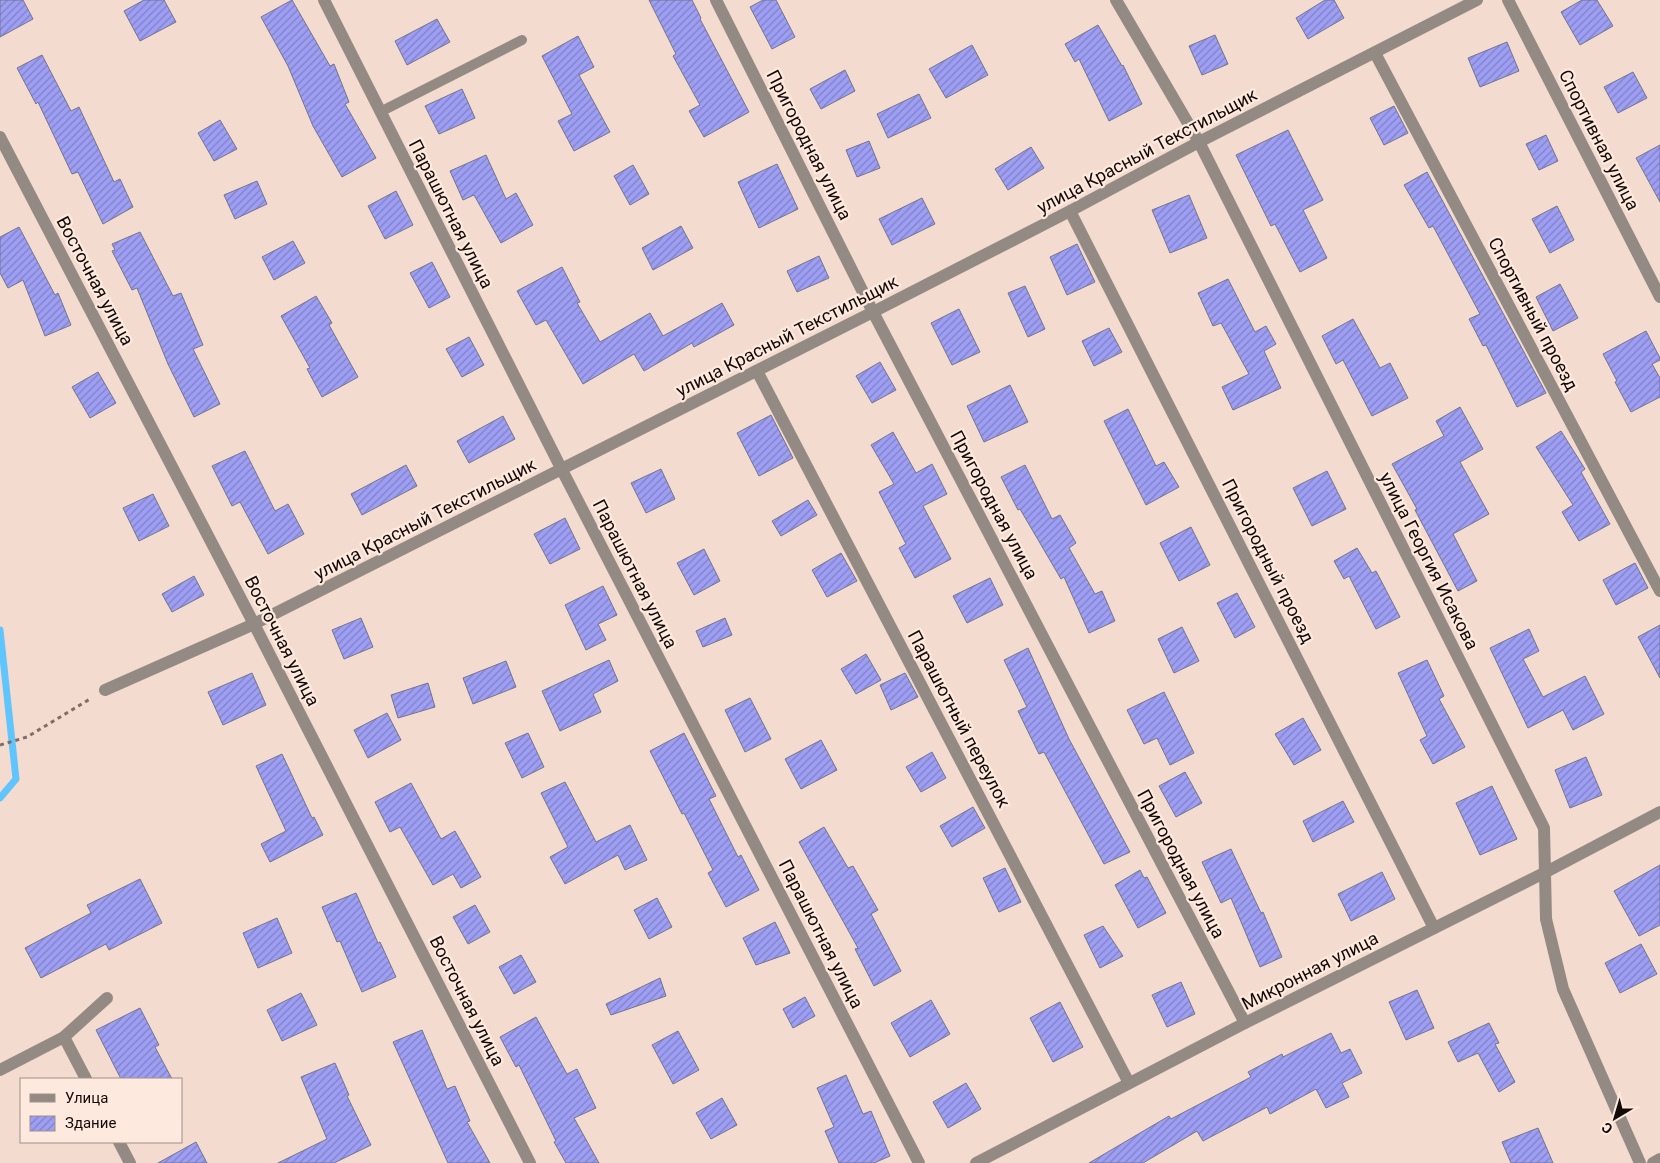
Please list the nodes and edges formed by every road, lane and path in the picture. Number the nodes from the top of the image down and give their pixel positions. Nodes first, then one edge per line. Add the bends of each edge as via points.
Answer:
1 (324, 0) edge
2 (716, 0) edge
3 (1116, 0) edge
4 (1477, 0) edge
5 (1508, 0) edge
6 (522, 40) dead end
7 (1375, 53) junction
8 (380, 112) junction
9 (0, 137) edge
10 (1199, 142) junction
11 (1070, 211) junction
12 (1660, 297) edge
13 (873, 312) junction
14 (757, 371) junction
15 (562, 470) junction
16 (1660, 591) edge
17 (254, 624) junction
18 (105, 690) joint
19 (0, 746) edge
20 (1660, 812) edge
21 (1546, 872) junction
22 (1434, 928) junction
23 (107, 998) dead end
24 (1245, 1023) junction
25 (64, 1037) junction
26 (0, 1070) edge
27 (85, 1078) edge
28 (1129, 1083) junction
29 (119, 1143) edge
30 (1660, 1159) edge
31 (130, 1163) edge
32 (530, 1163) edge
33 (919, 1163) edge
34 (976, 1163) edge
35 (1640, 1163) edge
36 (1653, 1163) edge

1 - 8 street, Парашютная улица
2 - 13 street, Пригородная улица
3 - 10 street, улица Георгия Исакова
4 - 7 street, улица Красный Текстильщик
5 - 12 street, Спортивная улица
6 - 8 lane
7 - 10 street, улица Красный Текстильщик
7 - 16 street, Спортивный проезд
8 - 15 street, Парашютная улица
9 - 17 street, Восточная улица
10 - 11 street, улица Красный Текстильщик
10 - 21 street, улица Георгия Исакова via 1544,828
11 - 13 street, улица Красный Текстильщик
11 - 22 street, Пригородный проезд
13 - 14 street, улица Красный Текстильщик
13 - 24 street, Пригородная улица
14 - 15 street, улица Красный Текстильщик
14 - 28 street, Парашютный переулок
15 - 17 street, улица Красный Текстильщик
15 - 33 street, Парашютная улица
17 - 18 street, улица Красный Текстильщик
17 - 32 street, Восточная улица
18 - 19 path via 26,737
20 - 21 street, Микронная улица
21 - 22 street, Микронная улица
21 - 35 street, улица Георгия Исакова via 1546,918 1563,989
22 - 24 street, Микронная улица
23 - 25 street
24 - 28 street, Микронная улица
25 - 26 street
25 - 27 street
28 - 34 street, Микронная улица
29 - 31 street
30 - 36 street

